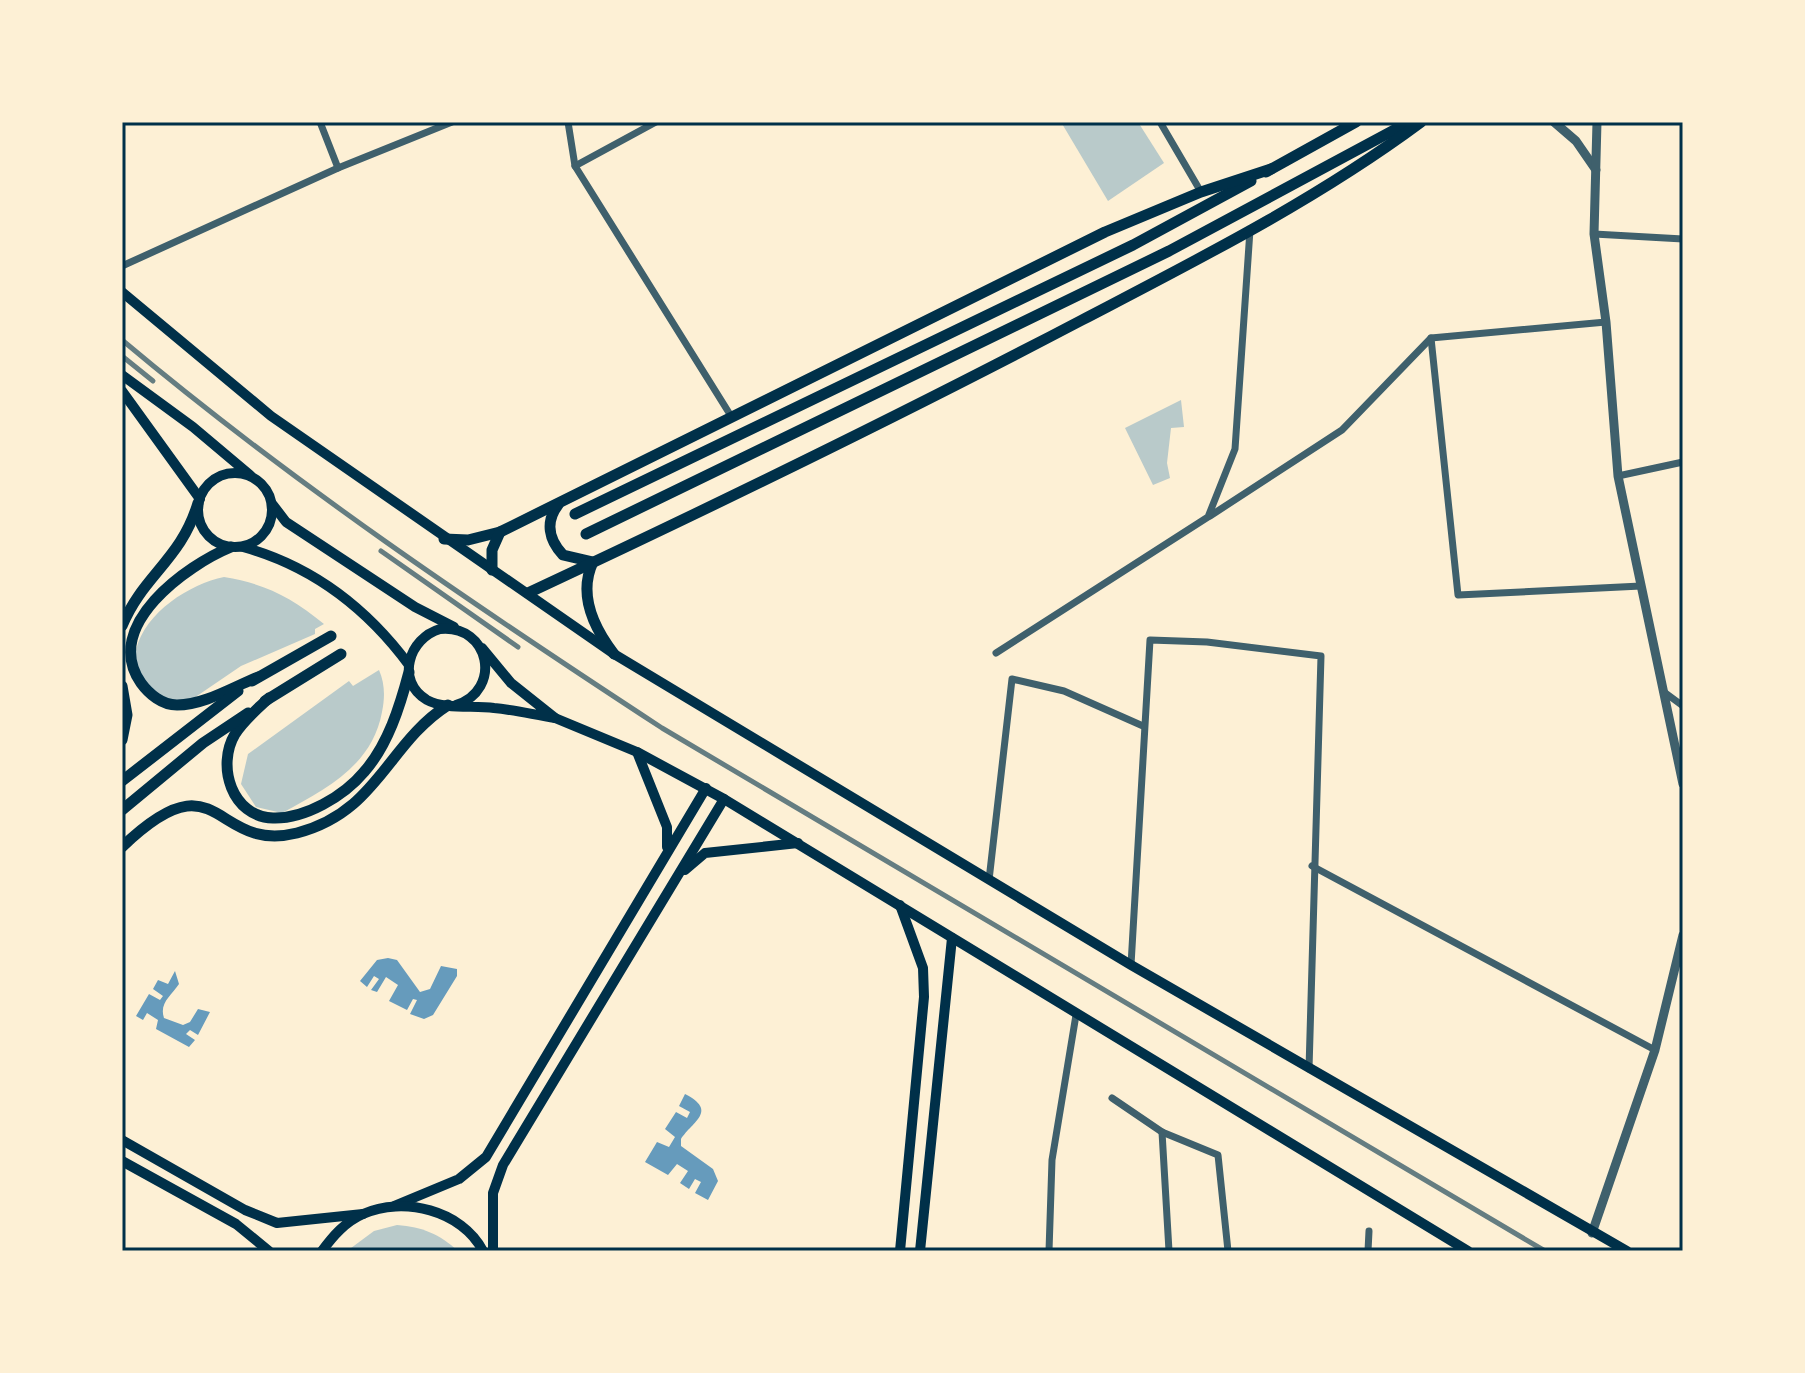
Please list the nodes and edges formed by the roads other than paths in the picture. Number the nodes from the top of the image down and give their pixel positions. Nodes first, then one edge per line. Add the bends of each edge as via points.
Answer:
1 (320, 122) edge
2 (452, 122) edge
3 (568, 122) edge
4 (656, 122) edge
5 (1160, 122) edge
6 (1356, 122) edge
7 (1409, 122) edge
8 (1421, 122) edge
9 (1554, 122) edge
10 (1597, 122) edge
11 (575, 166) junction
12 (338, 168) junction
13 (1271, 169) junction
14 (1596, 171) junction
15 (1201, 192) junction
16 (1250, 230) junction
17 (1594, 234) junction
18 (1683, 239) edge
19 (122, 266) edge
20 (122, 292) edge
21 (1606, 322) junction
22 (1431, 338) junction
23 (122, 375) edge
24 (122, 391) edge
25 (731, 416) junction
26 (1683, 462) edge
27 (251, 476) junction
28 (1618, 476) junction
29 (199, 501) junction
30 (272, 503) junction
31 (560, 503) junction
32 (575, 514) dead end
33 (1208, 517) junction
34 (500, 532) junction
35 (586, 534) dead end
36 (444, 539) junction
37 (236, 546) junction
38 (593, 562) junction
39 (492, 570) junction
40 (1641, 586) junction
41 (528, 593) junction
42 (122, 626) edge
43 (460, 630) junction
44 (331, 636) dead end
45 (482, 648) junction
46 (996, 653) dead end
47 (341, 654) dead end
48 (614, 654) junction
49 (409, 669) junction
50 (258, 677) junction
51 (122, 686) edge
52 (1664, 692) junction
53 (269, 698) junction
54 (452, 705) junction
55 (1683, 706) edge
56 (555, 718) junction
57 (1143, 726) junction
58 (122, 740) edge
59 (637, 752) junction
60 (122, 781) edge
61 (1683, 784) edge
62 (706, 788) junction
63 (724, 799) junction
64 (122, 810) edge
65 (798, 843) junction
66 (122, 847) edge
67 (661, 864) junction
68 (1312, 866) junction
69 (680, 873) junction
70 (989, 880) junction
71 (899, 903) junction
72 (627, 921) junction
73 (646, 931) junction
74 (1683, 935) edge
75 (952, 938) junction
76 (1131, 965) junction
77 (1678, 974) edge
78 (1076, 1015) junction
79 (1655, 1050) junction
80 (1309, 1069) junction
81 (1112, 1098) dead end
82 (1162, 1132) junction
83 (122, 1140) edge
84 (122, 1161) edge
85 (394, 1206) junction
86 (363, 1214) junction
87 (1369, 1231) dead end
88 (1592, 1233) junction
89 (269, 1251) edge
90 (322, 1251) edge
91 (483, 1251) edge
92 (493, 1251) edge
93 (900, 1251) edge
94 (920, 1251) edge
95 (1049, 1251) edge
96 (1169, 1251) edge
97 (1228, 1251) edge
98 (1368, 1251) edge
99 (1468, 1251) edge
100 (1627, 1251) edge

1 - 12 street
2 - 12 street
3 - 11 street
4 - 11 street
5 - 15 street
6 - 13 main road
7 - 35 main road via 1169,251
8 - 16 main road
9 - 14 street via 1576,141
10 - 14 street
11 - 25 street
12 - 19 street
13 - 15 main road
13 - 32 main road via 1133,245
14 - 17 street
15 - 25 main road via 1105,232
16 - 33 street via 1235,449
16 - 38 main road via 922,404
17 - 18 street
17 - 21 street
20 - 36 main road via 271,416
21 - 22 street
21 - 28 street
22 - 33 street via 1342,430
22 - 40 street via 1458,595
23 - 27 main road
24 - 29 main road
25 - 31 main road
26 - 28 street
27 - 29 main road via 223,475 207,486
27 - 30 main road
28 - 40 street
29 - 37 main road via 206,534
29 - 42 main road via 183,543 137,598
30 - 37 main road via 264,533
30 - 43 main road via 286,522 415,607
31 - 34 main road
31 - 38 main road via 550,522 554,543 571,559
33 - 46 street
34 - 36 main road
34 - 39 main road via 493,545
36 - 39 main road
37 - 49 main road via 295,564 342,595 386,635
37 - 50 main road via 195,563 163,589 137,629 134,668 149,692 179,705
38 - 41 main road
38 - 48 main road via 587,583 589,605
39 - 41 main road
40 - 52 street
41 - 48 main road
43 - 45 main road
43 - 49 main road via 440,629 423,637 411,652
44 - 50 main road
45 - 54 main road via 483,683 472,697
45 - 56 main road via 517,689
47 - 53 main road
48 - 70 main road
49 - 53 main road via 387,735 363,775 322,804 274,818 240,802 226,770 235,734
49 - 54 main road via 422,696
50 - 60 main road
51 - 58 main road via 127,715
52 - 55 street
52 - 61 street
53 - 64 main road via 203,743
54 - 56 main road
54 - 66 main road via 419,726 363,797 315,826 265,836 248,832 211,809 180,806 151,820
56 - 59 main road
57 - 68 street via 1150,640 1321,656
57 - 70 street via 1064,691 1012,679
57 - 76 street
59 - 62 main road
59 - 67 main road via 670,840
62 - 63 main road
62 - 67 main road
63 - 65 main road
63 - 69 main road
65 - 69 main road via 705,853
65 - 71 main road
67 - 72 main road
68 - 79 street
68 - 80 street
69 - 73 main road
70 - 76 main road
71 - 75 main road
71 - 93 main road via 923,968 924,997
72 - 73 main road
72 - 85 main road via 486,1157 459,1179
73 - 92 main road via 503,1165 493,1193
74 - 77 street
75 - 78 main road
75 - 94 main road
76 - 80 main road
77 - 79 street
78 - 95 street via 1052,1160
78 - 99 main road
79 - 88 street
80 - 88 main road
81 - 82 street
82 - 96 street
82 - 97 street via 1218,1155
83 - 86 main road via 277,1223
84 - 89 main road via 236,1224
85 - 86 main road
85 - 91 main road via 426,1208 456,1221
86 - 90 main road via 337,1231
87 - 98 street
88 - 100 main road

